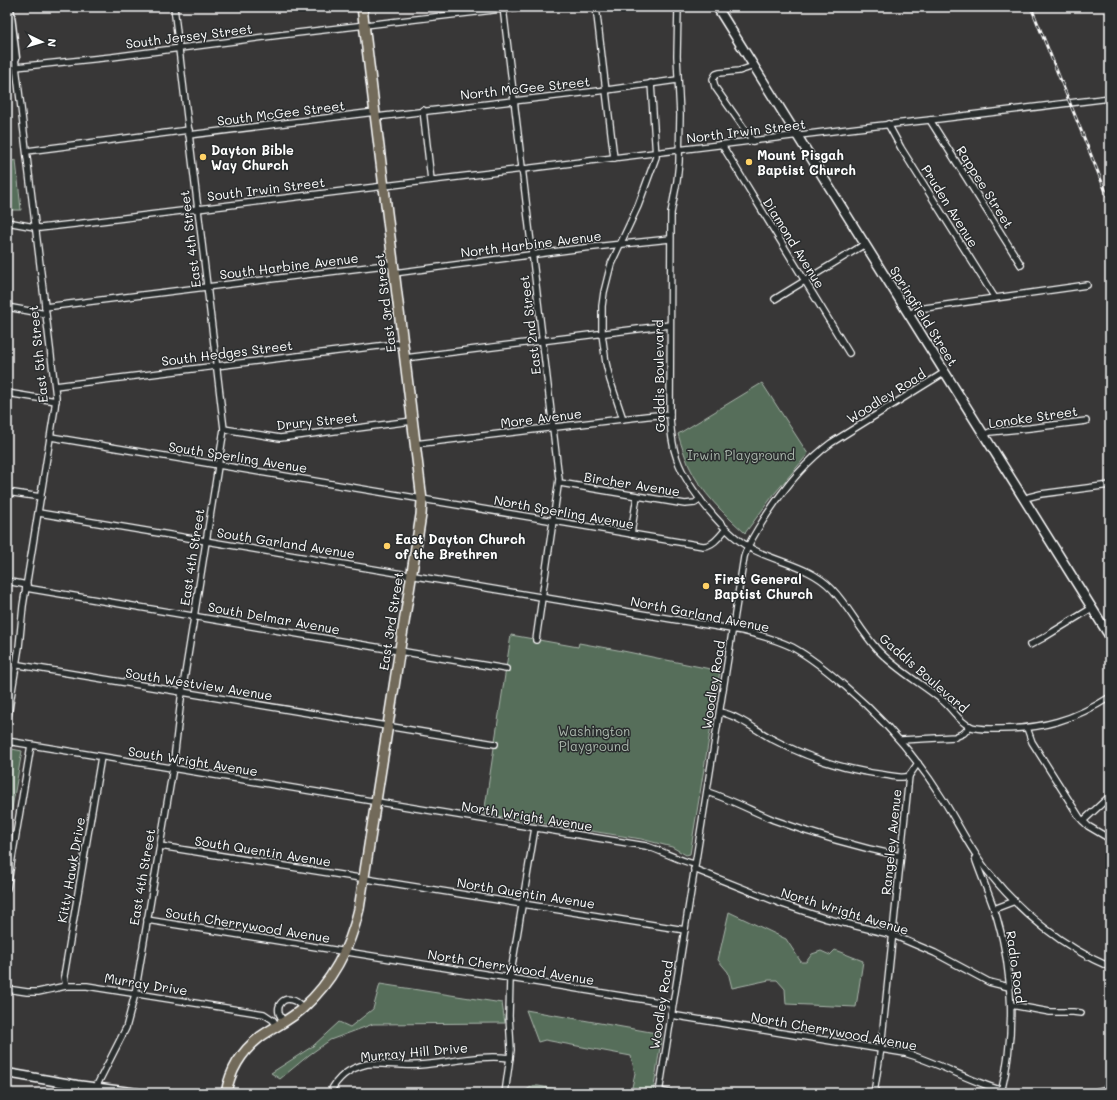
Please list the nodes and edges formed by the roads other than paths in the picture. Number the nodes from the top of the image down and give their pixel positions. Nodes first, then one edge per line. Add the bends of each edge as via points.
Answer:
1 (9, 7) edge
2 (174, 7) edge
3 (362, 7) edge
4 (520, 7) edge
5 (596, 7) edge
6 (678, 7) edge
7 (717, 7) edge
8 (503, 8) edge
9 (365, 26) junction
10 (179, 48) junction
11 (11, 57) edge
12 (754, 66) junction
13 (16, 67) junction
14 (677, 80) junction
15 (651, 83) junction
16 (607, 90) junction
17 (1110, 98) edge
18 (514, 100) junction
19 (423, 110) junction
20 (375, 114) junction
21 (930, 120) junction
22 (888, 124) junction
23 (189, 133) junction
24 (797, 135) junction
25 (753, 141) junction
26 (722, 145) junction
27 (680, 150) junction
28 (27, 151) junction
29 (657, 153) junction
30 (614, 158) junction
31 (522, 169) junction
32 (432, 180) junction
33 (384, 186) junction
34 (198, 208) junction
35 (7, 222) edge
36 (36, 227) junction
37 (670, 239) junction
38 (620, 244) junction
39 (865, 244) junction
40 (532, 255) junction
41 (1021, 265) dead end
42 (394, 268) junction
43 (805, 281) junction
44 (1087, 285) dead end
45 (207, 287) junction
46 (995, 298) junction
47 (774, 299) dead end
48 (7, 307) edge
49 (45, 307) junction
50 (46, 314) junction
51 (909, 315) junction
52 (670, 325) junction
53 (602, 334) junction
54 (542, 341) junction
55 (403, 343) junction
56 (849, 353) dead end
57 (405, 358) junction
58 (217, 366) junction
59 (945, 372) junction
60 (55, 386) junction
61 (7, 393) edge
62 (56, 401) junction
63 (670, 414) junction
64 (622, 419) junction
65 (412, 421) junction
66 (1086, 421) dead end
67 (553, 427) junction
68 (224, 429) junction
69 (984, 435) junction
70 (51, 437) junction
71 (415, 444) junction
72 (219, 465) junction
73 (560, 483) junction
74 (1110, 485) edge
75 (7, 492) edge
76 (637, 496) junction
77 (42, 497) junction
78 (700, 499) junction
79 (422, 500) junction
80 (1024, 500) junction
81 (39, 513) junction
82 (554, 521) junction
83 (726, 529) junction
84 (631, 534) junction
85 (206, 541) junction
86 (748, 546) junction
87 (412, 575) junction
88 (7, 581) edge
89 (27, 586) junction
90 (543, 597) junction
91 (1092, 608) junction
92 (194, 616) junction
93 (733, 629) junction
94 (1110, 637) edge
95 (536, 640) dead end
96 (1030, 645) dead end
97 (400, 650) junction
98 (7, 663) edge
99 (16, 664) junction
100 (506, 669) dead end
101 (182, 691) junction
102 (1110, 697) edge
103 (720, 712) junction
104 (7, 722) edge
105 (388, 726) junction
106 (970, 726) junction
107 (1027, 728) junction
108 (901, 740) junction
109 (7, 741) edge
110 (495, 744) dead end
111 (31, 745) junction
112 (101, 757) junction
113 (918, 763) junction
114 (173, 768) junction
115 (909, 776) junction
116 (707, 792) junction
117 (1110, 796) edge
118 (376, 802) junction
119 (1082, 821) junction
120 (535, 828) junction
121 (1110, 839) edge
122 (160, 846) junction
123 (971, 849) junction
124 (900, 856) junction
125 (695, 867) junction
126 (364, 878) junction
127 (7, 888) edge
128 (1015, 901) junction
129 (523, 904) junction
130 (994, 909) junction
131 (147, 920) junction
132 (685, 930) junction
133 (893, 935) junction
134 (346, 951) junction
135 (1110, 966) edge
136 (510, 978) junction
137 (66, 986) junction
138 (1009, 987) junction
139 (7, 990) edge
140 (135, 994) junction
141 (672, 1004) junction
142 (1011, 1005) junction
143 (303, 1008) junction
144 (1081, 1013) dead end
145 (671, 1015) junction
146 (281, 1024) junction
147 (881, 1048) junction
148 (510, 1058) junction
149 (7, 1073) edge
150 (1110, 1088) edge
151 (91, 1089) edge
152 (659, 1092) edge
153 (1001, 1092) edge
154 (138, 1093) edge
155 (226, 1093) edge
156 (330, 1093) edge
157 (505, 1093) edge
158 (670, 1093) edge
159 (874, 1093) edge
160 (1011, 1093) edge
161 (1091, 1093) edge

1 - 11 main road, East 5th Street
2 - 10 street, East 4th Street
3 - 9 main road, East 3rd Street
4 - 8 street, South Jersey Street
5 - 16 street
6 - 14 street, Gaddis Boulevard
7 - 12 main road, Springfield Street
8 - 9 street, South Jersey Street
8 - 18 street, East 2nd Street
9 - 10 street, South Jersey Street
9 - 20 main road, East 3rd Street
10 - 13 street, South Jersey Street
10 - 23 street, East 4th Street
11 - 13 street, East 5th Street
12 - 24 main road, Springfield Street
12 - 25 street via 719,73 713,79 715,87
13 - 28 street, East 5th Street
14 - 15 street, North McGee Street
14 - 27 street, Gaddis Boulevard
15 - 16 street, North McGee Street
15 - 29 street
16 - 18 street, North McGee Street
16 - 30 street
17 - 21 street, North Irwin Street
18 - 19 street, North McGee Street
18 - 31 street, East 2nd Street
19 - 20 street, North McGee Street
19 - 32 street
20 - 23 street, South McGee Street
20 - 33 main road, East 3rd Street
21 - 22 street, North Irwin Street
21 - 41 street, Rappee Street
22 - 24 street, North Irwin Street
22 - 46 street, Pruden Avenue
23 - 28 street, South McGee Street
23 - 34 street, East 4th Street
24 - 25 street, North Irwin Street
24 - 39 main road, Springfield Street
25 - 26 street, North Irwin Street
26 - 27 street, North Irwin Street
26 - 43 street, Diamond Avenue
27 - 29 street, North Irwin Street
27 - 37 street, Gaddis Boulevard
28 - 36 street, East 5th Street
29 - 30 street, North Irwin Street
29 - 38 street via 643,193
30 - 31 street, North Irwin Street
31 - 32 street, North Irwin Street
31 - 40 street, East 2nd Street
32 - 33 street, North Irwin Street
33 - 34 street, South Irwin Street
33 - 42 main road, East 3rd Street
34 - 36 street, South Irwin Street
34 - 45 street, East 4th Street
35 - 36 street, South Irwin Street
36 - 49 street, East 5th Street
37 - 38 street, North Harbine Avenue
37 - 52 street, Gaddis Boulevard
38 - 40 street, North Harbine Avenue
38 - 53 street via 611,264 604,292
39 - 43 street
39 - 51 main road, Springfield Street
40 - 42 street, North Harbine Avenue
40 - 54 street, East 2nd Street
42 - 45 street, South Harbine Avenue
42 - 55 main road, East 3rd Street
43 - 47 street
43 - 56 street, Diamond Avenue
44 - 46 street
45 - 49 street, South Harbine Avenue
45 - 58 street, East 4th Street
46 - 51 street via 925,308
48 - 50 street
49 - 50 street, East 5th Street
50 - 60 street, East 5th Street
51 - 59 main road, Springfield Street
52 - 53 street
52 - 63 street, Gaddis Boulevard
53 - 54 street
53 - 64 street via 610,380
54 - 57 street
54 - 67 street, East 2nd Street
55 - 57 main road, East 3rd Street
55 - 58 street, South Hedges Street
57 - 65 main road, East 3rd Street
58 - 60 street, South Hedges Street
58 - 68 street, East 4th Street
59 - 69 main road, Springfield Street
59 - 86 street, Woodley Road via 816,454 771,508
60 - 62 street, East 5th Street
61 - 62 street
62 - 70 street, East 5th Street
63 - 64 street, More Avenue
63 - 78 street, Gaddis Boulevard via 671,438 677,461
64 - 67 street, More Avenue
65 - 68 street, Drury Street via 280,438
65 - 71 main road, East 3rd Street
66 - 69 street, Lonoke Street via 990,432
67 - 71 street, More Avenue
67 - 73 street, East 2nd Street
68 - 72 street, East 4th Street
69 - 80 main road, Springfield Street
70 - 72 street, South Sperling Avenue
70 - 77 street, East 5th Street
71 - 79 main road, East 3rd Street
72 - 79 street, South Sperling Avenue
72 - 85 street, East 4th Street
73 - 76 street, Bircher Avenue
73 - 82 street, East 2nd Street
74 - 80 street via 1041,494
75 - 77 street
76 - 78 street, Bircher Avenue via 684,504 695,503
76 - 84 street
77 - 81 street, East 5th Street
78 - 83 street, Gaddis Boulevard
79 - 82 street, North Sperling Avenue
79 - 87 main road, East 3rd Street
80 - 91 main road, Springfield Street
81 - 85 street, South Garland Avenue
81 - 89 street, East 5th Street
82 - 84 street, North Sperling Avenue
82 - 90 street, East 2nd Street
83 - 84 street, North Sperling Avenue via 708,546
83 - 86 street, Gaddis Boulevard
85 - 87 street, South Garland Avenue
85 - 92 street, East 4th Street
86 - 93 street, Woodley Road
86 - 106 street, Gaddis Boulevard via 814,574 826,583 878,651 946,703
87 - 90 street, North Garland Avenue
87 - 97 main road, East 3rd Street
88 - 89 street, South Delmar Avenue
89 - 92 street, South Delmar Avenue
89 - 99 street, East 5th Street
90 - 93 street, North Garland Avenue
90 - 95 street, East 2nd Street
91 - 94 main road, Springfield Street
91 - 96 street
92 - 97 street, South Delmar Avenue
92 - 101 street, East 4th Street
93 - 103 street, Woodley Road
93 - 108 street, North Garland Avenue via 768,637 820,665 856,695
97 - 100 street, South Delmar Avenue
97 - 105 main road, East 3rd Street
98 - 99 street, South Westview Avenue
99 - 101 street, South Westview Avenue
99 - 104 street, East 5th Street
101 - 105 street, South Westview Avenue
101 - 114 street, East 4th Street
102 - 107 street via 1074,716
103 - 115 street via 734,716 779,742 817,758 876,774 905,778
103 - 116 street, Woodley Road
105 - 110 street, South Westview Avenue
105 - 118 main road, East 3rd Street
106 - 107 street via 992,729
106 - 108 street via 955,738
107 - 119 street via 1032,742
108 - 113 street, North Garland Avenue
109 - 111 street, South Wright Avenue
111 - 112 street, South Wright Avenue
111 - 127 street
112 - 114 street, South Wright Avenue
112 - 137 street, Kitty Hawk Drive via 64,976
113 - 115 street, Rangeley Avenue
113 - 123 street, North Garland Avenue via 944,801
114 - 118 street, South Wright Avenue
114 - 122 street, East 4th Street
115 - 124 street, Rangeley Avenue
116 - 124 street via 810,832
116 - 125 street, Woodley Road
117 - 119 street
118 - 120 street, North Wright Avenue
118 - 126 main road, East 3rd Street
119 - 121 street
120 - 125 street, North Wright Avenue via 646,846
120 - 129 street
122 - 126 street, South Quentin Avenue
122 - 131 street, East 4th Street
123 - 128 street, North Garland Avenue via 989,874
123 - 130 street, Radio Road
124 - 133 street, Rangeley Avenue
125 - 132 street, Woodley Road
125 - 133 street, North Wright Avenue via 782,904 842,923
126 - 129 street, North Quentin Avenue
126 - 134 main road, East 3rd Street via 355,925
128 - 130 street
128 - 135 street, North Garland Avenue via 1057,937 1081,953
129 - 132 street, North Quentin Avenue
129 - 136 street
130 - 138 street, Radio Road via 1003,943
131 - 134 street, South Cherrywood Avenue
131 - 140 street, East 4th Street
132 - 141 street, Woodley Road
133 - 138 street, North Wright Avenue via 935,953 989,982
133 - 147 street, Rangeley Avenue
134 - 136 street, North Cherrywood Avenue
134 - 143 main road, East 3rd Street via 328,980
136 - 141 street, North Cherrywood Avenue
136 - 148 street
137 - 139 street, Murray Drive via 38,992
137 - 140 street, Murray Drive via 87,986
138 - 142 street, Radio Road
140 - 146 street, Murray Drive via 264,1014
140 - 151 street, East 4th Street via 126,1028
141 - 145 street, Woodley Road
142 - 144 street via 1050,1012
142 - 153 street, Radio Road via 1008,1058
143 - 146 main road, East 3rd Street
143 - 146 street via 293,1000 282,1001 278,1008
145 - 147 street, North Cherrywood Avenue
145 - 152 street, Woodley Road
146 - 155 main road, East 3rd Street via 261,1037 245,1052 233,1071
147 - 153 street, North Cherrywood Avenue via 920,1057
147 - 159 street, Rangeley Avenue
148 - 156 street, Murray Hill Drive via 479,1057 418,1065 367,1064 346,1073
148 - 157 street
149 - 151 main road
150 - 161 street
151 - 154 main road
152 - 158 street
153 - 160 street, North Cherrywood Avenue

